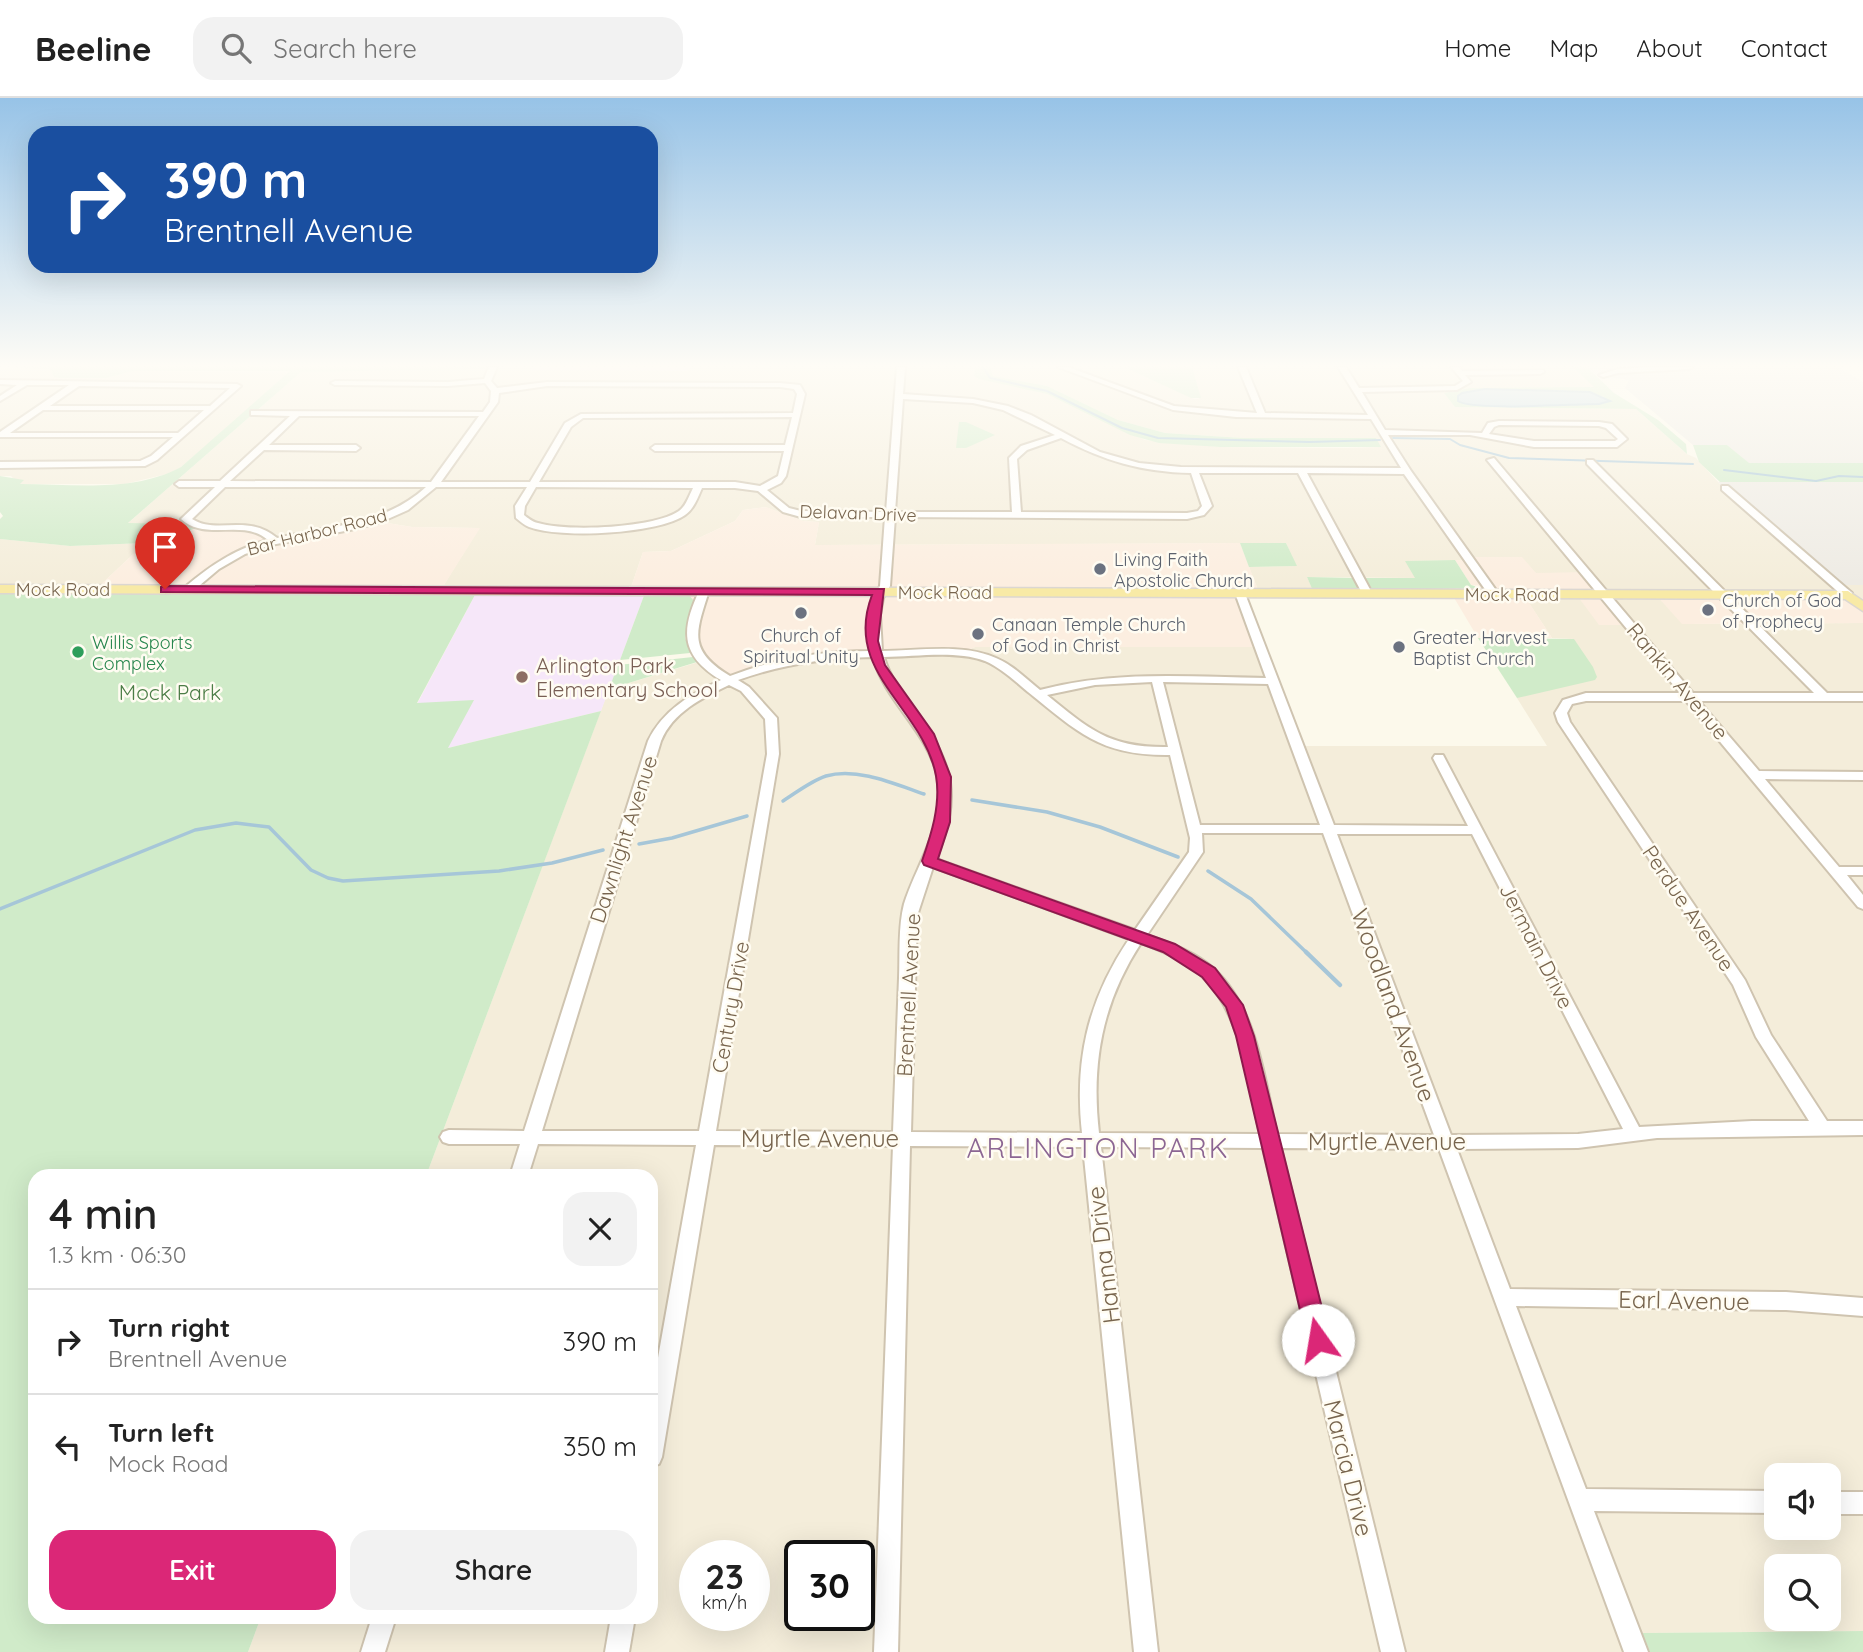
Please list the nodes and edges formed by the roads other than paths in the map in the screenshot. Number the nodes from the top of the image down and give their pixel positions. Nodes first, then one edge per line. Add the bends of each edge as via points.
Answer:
1 (175, 440) edge
2 (269, 440) edge
3 (465, 440) edge
4 (559, 440) edge
5 (789, 440) edge
6 (896, 440) edge
7 (1048, 440) edge
8 (1070, 440) edge
9 (1387, 440) edge
10 (1509, 440) edge
11 (1621, 440) edge
12 (261, 447) junction
13 (356, 448) dead end
14 (655, 448) dead end
15 (787, 448) junction
16 (1492, 460) dead end
17 (1590, 462) dead end
18 (0, 465) edge
19 (1194, 470) junction
20 (1301, 471) junction
21 (1407, 471) junction
22 (179, 484) dead end
23 (221, 484) junction
24 (432, 485) junction
25 (532, 485) junction
26 (698, 485) junction
27 (1725, 488) dead end
28 (761, 489) junction
29 (890, 515) junction
30 (1017, 515) junction
31 (274, 540) junction
32 (0, 589) edge
33 (189, 589) junction
34 (704, 591) junction
35 (880, 592) junction
36 (1240, 593) junction
37 (1367, 593) junction
38 (1493, 593) junction
39 (1604, 594) junction
40 (1723, 594) junction
41 (1848, 594) junction
42 (1863, 607) edge
43 (875, 653) junction
44 (729, 680) junction
45 (1157, 681) junction
46 (1272, 681) junction
47 (1038, 694) junction
48 (1690, 696) junction
49 (1823, 696) junction
50 (1863, 697) edge
51 (1174, 751) junction
52 (1439, 758) dead end
53 (1755, 775) junction
54 (1863, 776) edge
55 (1194, 829) junction
56 (1328, 830) junction
57 (1477, 830) junction
58 (930, 861) junction
59 (1835, 871) junction
60 (1863, 871) edge
61 (1863, 904) edge
62 (1139, 936) junction
63 (1822, 1128) junction
64 (1863, 1128) edge
65 (1634, 1134) junction
66 (449, 1137) dead end
67 (530, 1137) junction
68 (708, 1138) junction
69 (901, 1138) junction
70 (1090, 1140) junction
71 (1270, 1140) junction
72 (1444, 1141) junction
73 (521, 1169) edge
74 (1504, 1297) junction
75 (1863, 1307) edge
76 (658, 1418) edge
77 (1580, 1500) junction
78 (1764, 1502) edge
79 (1841, 1503) edge
80 (1863, 1503) edge
81 (382, 1624) edge
82 (622, 1624) edge
83 (373, 1652) edge
84 (617, 1652) edge
85 (886, 1652) edge
86 (1146, 1652) edge
87 (1393, 1652) edge
88 (1636, 1652) edge

1 - 18 street via 154,458 133,465
2 - 12 street
3 - 24 street, Bar Harbor Road
4 - 25 street
5 - 15 street
6 - 29 street, Brentnell Avenue
7 - 30 street via 1024,447 1013,458
8 - 19 street via 1097,454 1138,466
9 - 21 street
10 - 11 street via 1534,444
12 - 13 street
12 - 23 street
14 - 15 street
15 - 28 street via 782,476
16 - 39 street, Rankin Avenue
17 - 40 street
19 - 20 street
19 - 30 street, Delavan Drive via 1207,506 1195,515
20 - 21 street
20 - 37 street
21 - 38 street
22 - 23 street
23 - 24 street
23 - 31 street via 186,519 252,527 264,530
24 - 25 street
24 - 31 street, Bar Harbor Road via 413,503 385,517
25 - 26 street
25 - 26 street via 519,516 532,525 620,529 661,523 682,514
26 - 28 street
27 - 41 street
28 - 29 street, Delavan Drive via 786,510 802,514
29 - 30 street, Delavan Drive
29 - 35 street, Brentnell Avenue via 885,586
31 - 33 street, Bar Harbor Road via 221,561
32 - 33 main road, Mock Road
33 - 34 main road, Mock Road
34 - 35 main road, Mock Road
34 - 44 street, Century Drive via 691,631 696,653
35 - 36 main road, Mock Road
35 - 43 street, Brentnell Avenue via 872,641
36 - 37 main road, Mock Road
36 - 46 street, Woodland Avenue
37 - 38 main road, Mock Road
38 - 39 main road, Mock Road
39 - 40 main road, Mock Road
39 - 48 street, Rankin Avenue
40 - 41 main road, Mock Road
40 - 49 street
41 - 42 main road
43 - 44 street, Dawnlight Avenue via 786,660
43 - 47 street, Dawnlight Avenue via 986,658
43 - 58 street, Brentnell Avenue via 885,676 928,734 944,777 943,822
44 - 67 street, Dawnlight Avenue via 688,701 663,725 650,752
44 - 68 street, Century Drive via 745,689 771,718 773,754
45 - 46 street
45 - 47 street via 1072,685
45 - 51 street, Hanna Drive
46 - 56 street, Woodland Avenue
47 - 51 street, Dawnlight Avenue via 1091,737 1111,746
48 - 49 street
48 - 53 street, Rankin Avenue
48 - 63 street, Perdue Avenue via 1578,698 1562,708 1564,722 1740,984 1764,1037
49 - 50 street
51 - 55 street, Hanna Drive
52 - 57 street, Jermain Drive
53 - 54 street
53 - 59 street, Rankin Avenue
55 - 56 street
55 - 62 street, Hanna Drive via 1196,852
56 - 57 street
56 - 72 street, Woodland Avenue
57 - 65 street, Jermain Drive
58 - 62 street, Marcia Drive
58 - 69 street, Brentnell Avenue via 911,907 908,933
59 - 60 street
59 - 61 street, Rankin Avenue
62 - 70 street, Hanna Drive via 1107,989 1090,1048
62 - 71 street, Marcia Drive via 1208,972 1234,1005
63 - 64 street, Myrtle Avenue
63 - 65 street, Myrtle Avenue
65 - 72 street, Myrtle Avenue via 1578,1141
66 - 67 street, Myrtle Avenue
67 - 68 street, Myrtle Avenue
67 - 73 street, Dawnlight Avenue
68 - 69 street, Myrtle Avenue
68 - 76 street, Century Drive
69 - 70 street, Myrtle Avenue
69 - 85 street, Brentnell Avenue
70 - 71 street, Myrtle Avenue
70 - 86 street, Hanna Drive
71 - 72 street, Myrtle Avenue
71 - 87 street, Marcia Drive
72 - 74 street, Woodland Avenue
74 - 75 street, Earl Avenue via 1786,1301
74 - 77 street, Woodland Avenue
77 - 78 street
77 - 88 street, Woodland Avenue
79 - 80 street
81 - 83 street
82 - 84 street

